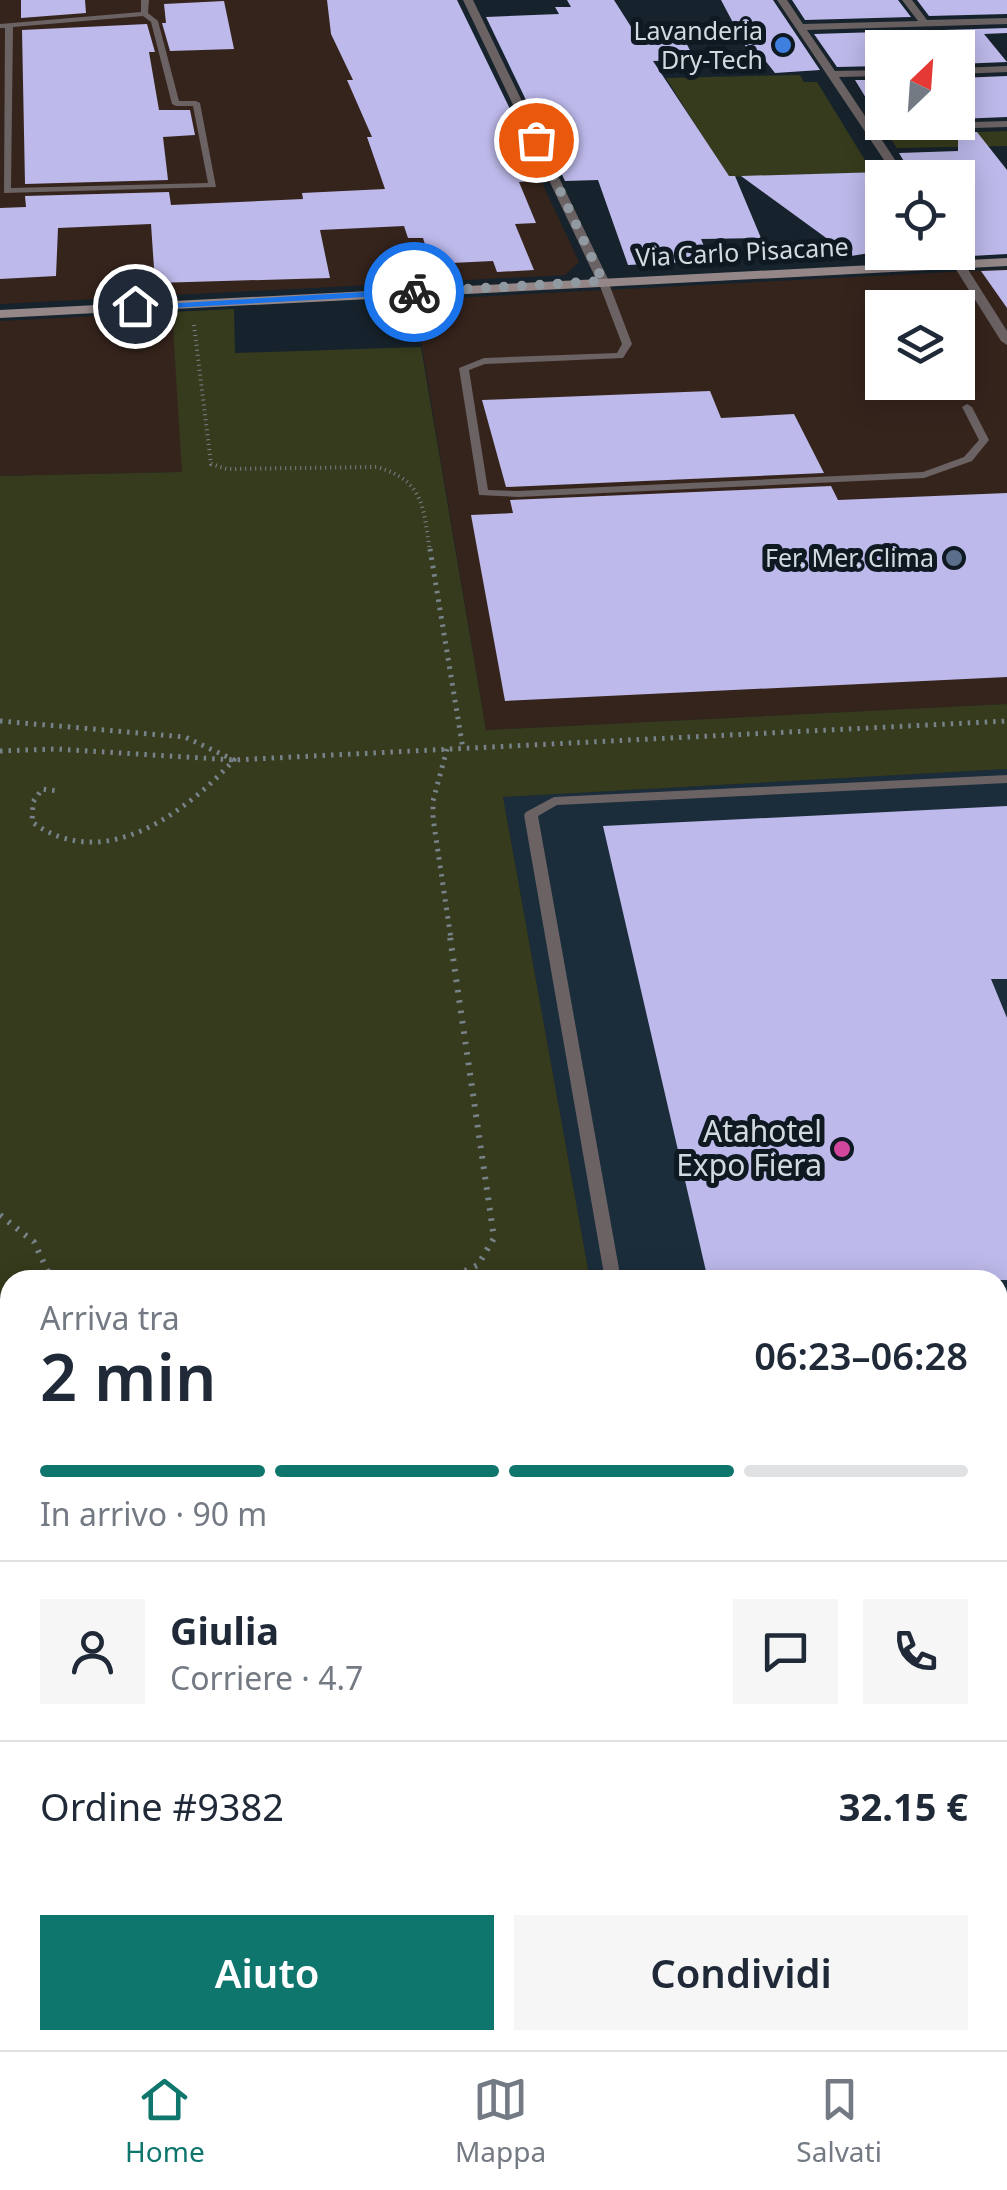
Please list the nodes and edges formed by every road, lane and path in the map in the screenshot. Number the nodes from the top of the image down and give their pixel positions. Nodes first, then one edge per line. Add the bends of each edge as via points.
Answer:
1 (145, 0) edge
2 (468, 0) edge
3 (782, 0) edge
4 (908, 0) edge
5 (144, 14) junction
6 (1007, 21) edge
7 (925, 24) junction
8 (4, 26) edge
9 (798, 28) junction
10 (1007, 69) edge
11 (975, 70) edge
12 (865, 73) edge
13 (829, 74) junction
14 (865, 123) edge
15 (1007, 124) edge
16 (975, 125) edge
17 (975, 260) edge
18 (1007, 262) edge
19 (865, 264) edge
20 (963, 270) edge
21 (603, 281) junction
22 (194, 304) junction
23 (0, 314) edge
24 (1007, 341) edge
25 (966, 407) dead end
26 (0, 721) edge
27 (1007, 721) edge
28 (463, 749) junction
29 (447, 750) junction
30 (0, 751) edge
31 (234, 760) junction
32 (1007, 779) edge
33 (58, 791) dead end
34 (0, 1216) edge
35 (47, 1270) edge
36 (467, 1270) edge
37 (612, 1270) edge

1 - 5 lane
2 - 21 street
3 - 9 street
4 - 7 street
5 - 8 lane
5 - 8 lane via 154,21 176,104 196,102 213,185 7,191
6 - 7 street
7 - 9 street
9 - 13 street
10 - 11 street
12 - 13 street
13 - 14 street
15 - 16 street
17 - 18 street, Via Carlo Pisacane
19 - 21 street, Via Carlo Pisacane
20 - 24 street
21 - 22 street, Via Carlo Pisacane
21 - 25 lane via 628,344 620,356 484,361 464,368 484,492 924,476 968,459 984,440
22 - 23 street, Via Carlo Pisacane
22 - 28 path via 211,464 377,467 398,473 421,496
26 - 31 path via 186,737
27 - 28 path
28 - 29 path
29 - 31 path
29 - 36 path via 433,818 494,1238
30 - 31 path
31 - 33 path via 150,828 100,842 48,835 32,822 33,802 42,790
32 - 37 lane via 554,801 531,815
34 - 35 path via 34,1242

